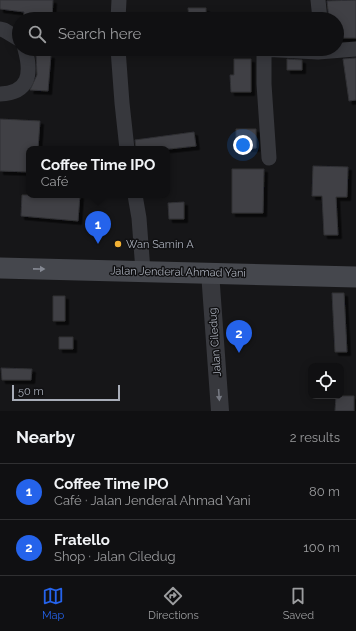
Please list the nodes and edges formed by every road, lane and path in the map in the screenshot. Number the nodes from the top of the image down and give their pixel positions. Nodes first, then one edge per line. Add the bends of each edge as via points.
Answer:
1 (119, 0) edge
2 (318, 0) edge
3 (118, 12) edge
4 (319, 12) edge
5 (0, 29) edge
6 (12, 35) edge
7 (356, 48) edge
8 (344, 49) edge
9 (26, 56) edge
10 (119, 56) edge
11 (264, 56) edge
12 (0, 94) edge
13 (127, 146) edge
14 (269, 158) dead end
15 (136, 198) edge
16 (0, 268) edge
17 (143, 270) junction
18 (210, 272) junction
19 (356, 277) edge
20 (220, 411) edge

1 - 3 street
2 - 4 street
5 - 6 street
7 - 8 street
9 - 12 street via 28,70 25,84 17,91
10 - 13 street
11 - 14 street
15 - 17 street
16 -> 17 main road, Jalan Jenderal Ahmad Yani
17 - 18 main road, Jalan Jenderal Ahmad Yani
18 - 19 main road, Jalan Jenderal Ahmad Yani
18 -> 20 street, Jalan Ciledug

